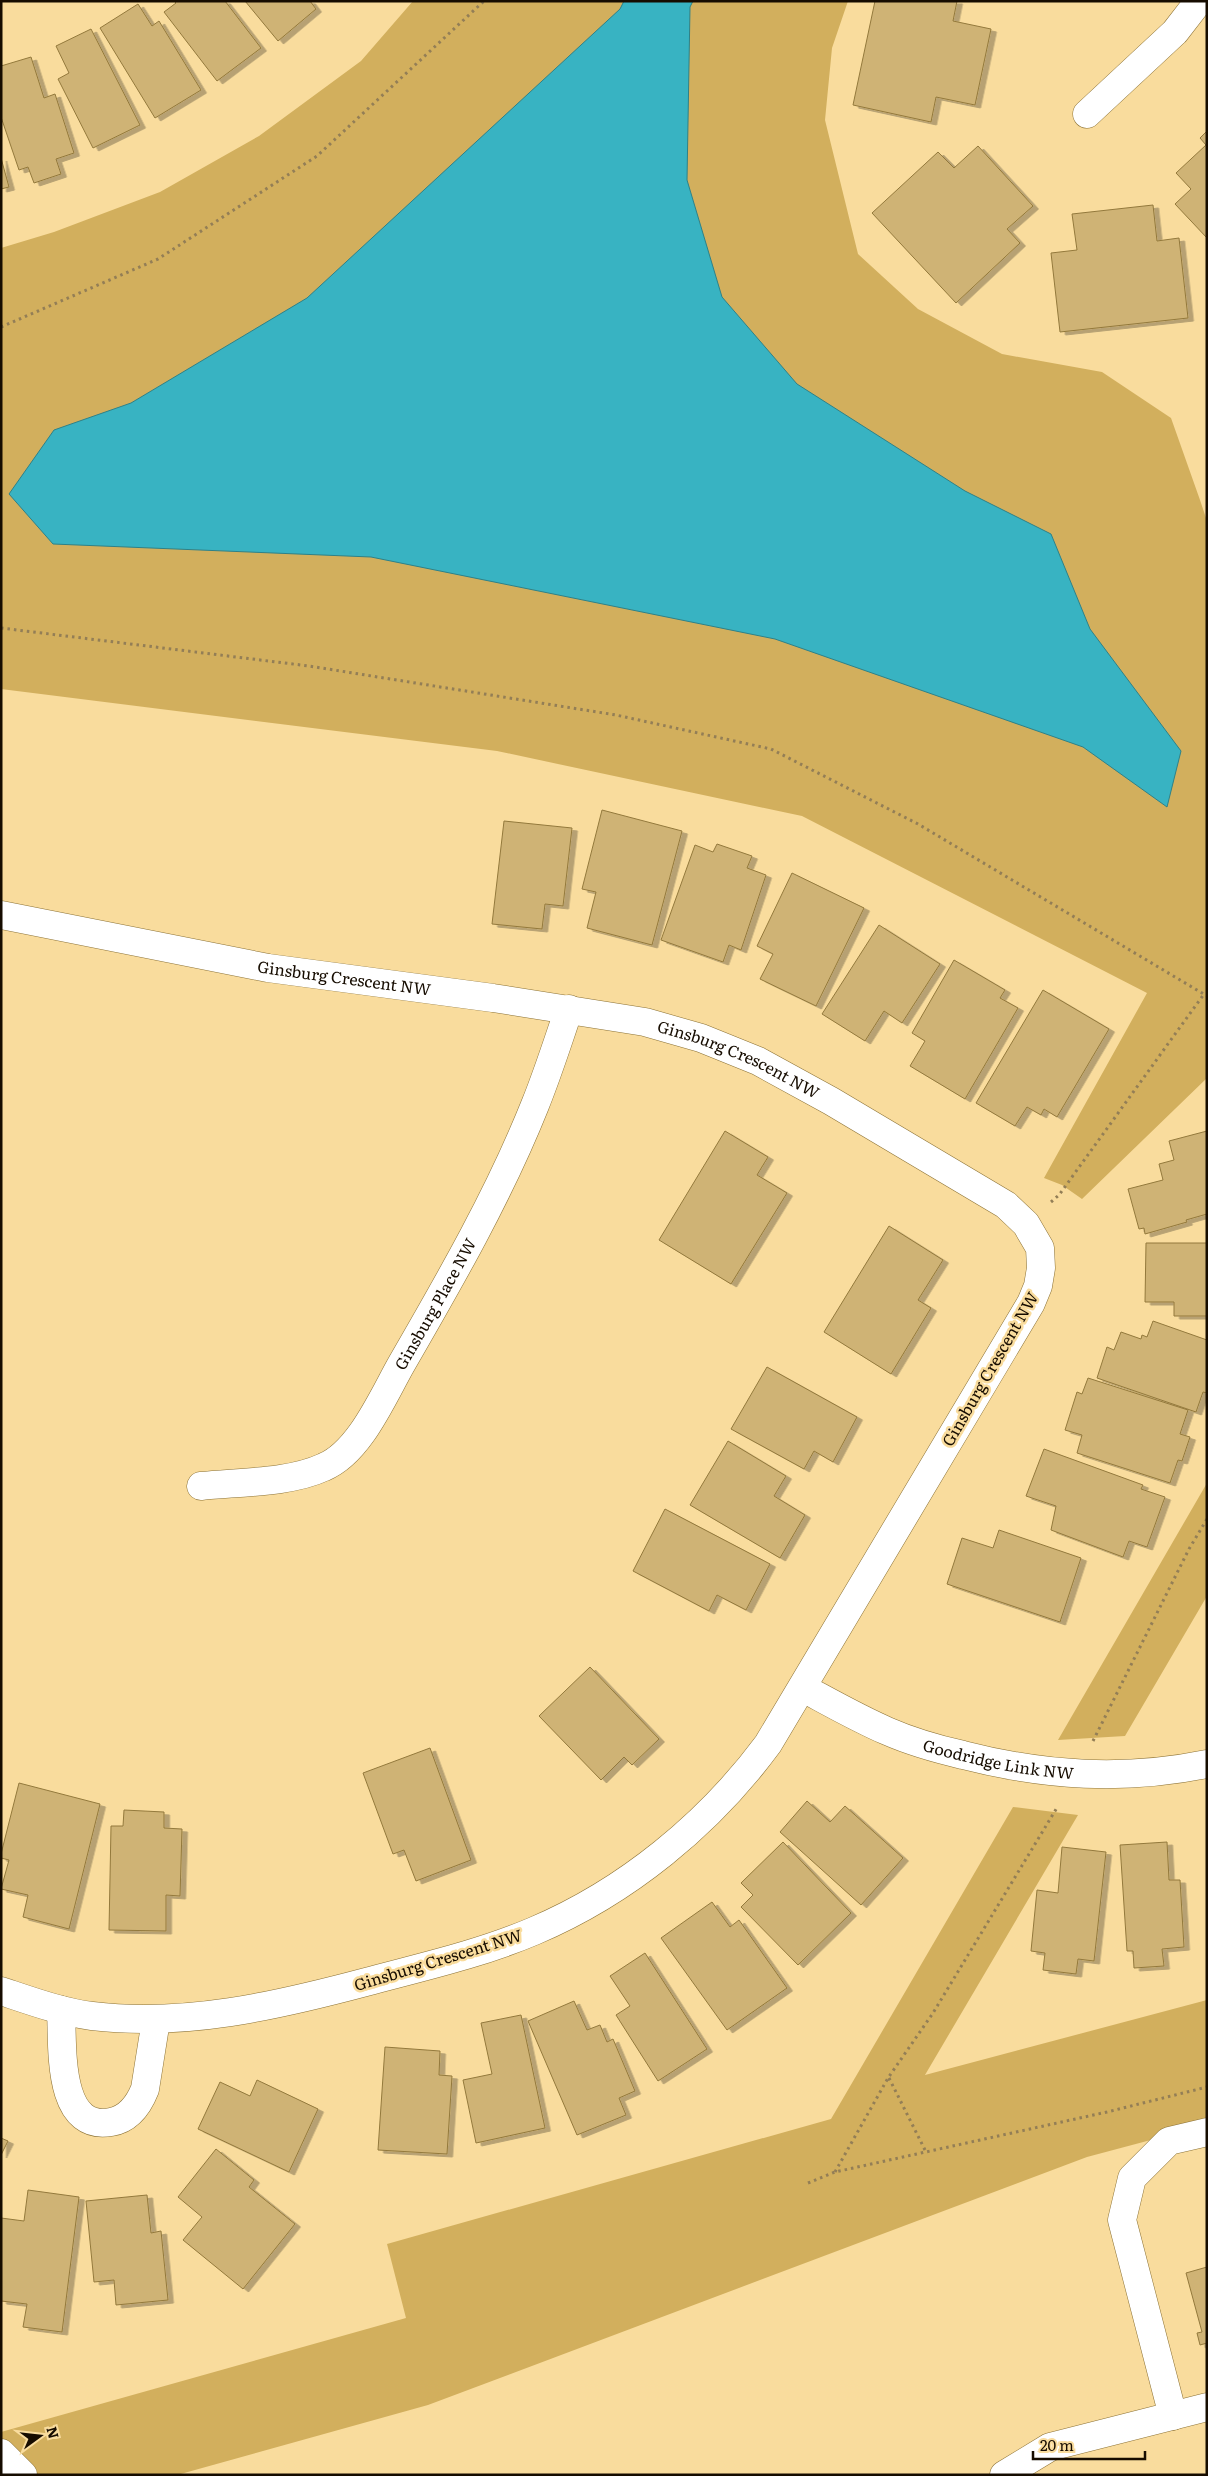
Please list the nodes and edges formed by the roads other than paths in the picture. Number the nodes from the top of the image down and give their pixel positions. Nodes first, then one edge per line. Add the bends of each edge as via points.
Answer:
1 (1199, 1) edge
2 (1204, 1) edge
3 (1207, 5) edge
4 (1087, 114) dead end
5 (1, 915) edge
6 (569, 1009) junction
7 (201, 1486) dead end
8 (803, 1688) junction
9 (1207, 1764) edge
10 (1, 1991) edge
11 (61, 2010) junction
12 (156, 2020) junction
13 (1207, 2132) edge
14 (1207, 2407) edge
15 (1173, 2416) junction
16 (1, 2453) edge
17 (23, 2475) edge
18 (1004, 2475) edge

1 - 4 street via 1175,32
2 - 3 street
5 - 6 street, Ginsburg Crescent NW via 268,968
6 - 7 street, Ginsburg Place NW via 535,1105 498,1187 448,1284 368,1423 347,1452 324,1467 289,1477
6 - 8 street, Ginsburg Crescent NW via 645,1022 701,1038 758,1061 847,1110 1006,1206 1034,1234 1040,1255 1038,1286 1031,1303
8 - 9 street, Goodridge Link NW via 858,1718 920,1744 995,1764 1076,1775 1148,1774
8 - 12 street, Ginsburg Crescent NW via 768,1744 721,1800 650,1863 610,1892 571,1914 488,1948 295,2001
10 - 11 street, Ginsburg Crescent NW
11 - 12 street, Ginsburg Crescent NW via 91,2016
11 - 12 street via 64,2064 70,2098 77,2113 101,2123 125,2117 141,2100
13 - 15 street via 1169,2141 1132,2178 1122,2220
14 - 15 street
15 - 18 street via 1050,2447
16 - 17 street

